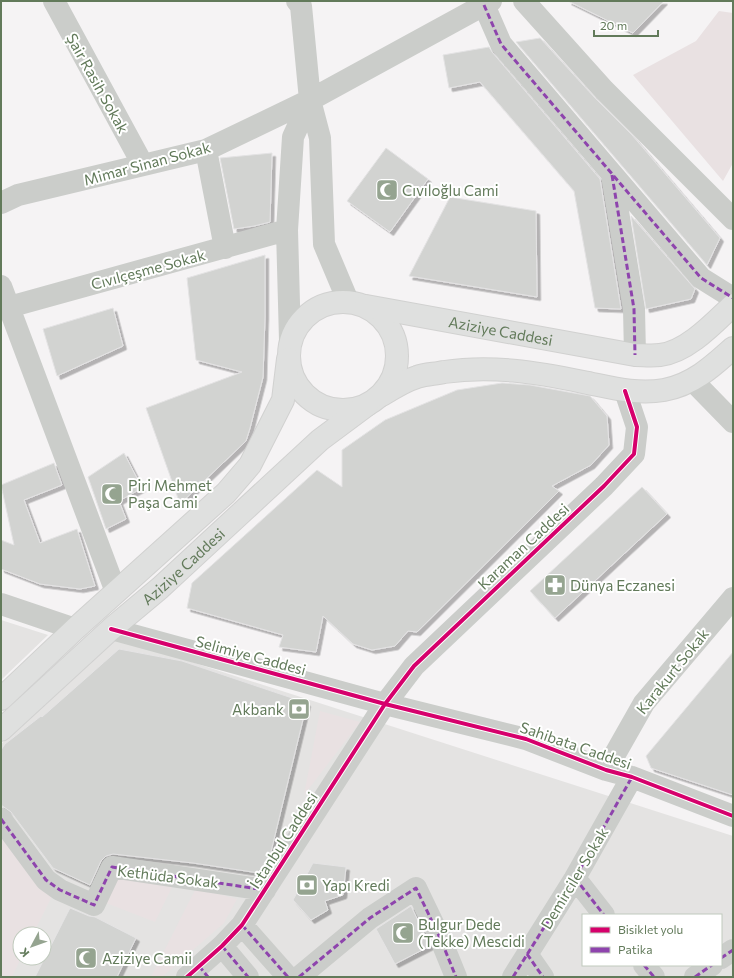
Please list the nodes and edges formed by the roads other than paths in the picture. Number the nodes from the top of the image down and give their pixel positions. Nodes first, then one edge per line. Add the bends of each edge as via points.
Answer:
1 (54, 1) edge
2 (524, 1) edge
3 (300, 3) edge
4 (488, 3) edge
5 (310, 100) junction
6 (206, 150) junction
7 (143, 165) junction
8 (612, 175) junction
9 (1, 203) edge
10 (733, 219) edge
11 (287, 230) junction
12 (225, 248) junction
13 (1, 286) edge
14 (733, 298) edge
15 (357, 304) junction
16 (733, 305) edge
17 (9, 307) junction
18 (733, 348) edge
19 (289, 349) junction
20 (635, 355) junction
21 (693, 381) junction
22 (625, 391) junction
23 (374, 400) junction
24 (733, 422) edge
25 (116, 592) junction
26 (733, 598) edge
27 (1, 604) edge
28 (75, 629) junction
29 (111, 629) junction
30 (1, 699) edge
31 (384, 704) junction
32 (1, 730) edge
33 (606, 770) junction
34 (632, 777) junction
35 (733, 816) edge
36 (1, 819) edge
37 (575, 878) junction
38 (265, 890) junction
39 (603, 914) edge
40 (242, 926) junction
41 (222, 946) junction
42 (733, 950) edge
43 (527, 954) junction
44 (722, 957) edge
45 (645, 966) edge
46 (711, 966) edge
47 (198, 974) edge
48 (248, 977) edge
49 (288, 977) edge
50 (299, 977) edge
51 (456, 977) edge
52 (513, 977) edge
53 (543, 977) edge
54 (654, 977) edge
55 (695, 977) edge

1 - 7 street, Şair Rasih Sokak
2 - 10 street via 604,90
3 - 5 street
4 - 5 street, Mimar Sinan Sokak
4 - 8 street via 501,44
5 - 6 street, Mimar Sinan Sokak
5 - 11 street via 293,137
5 - 15 street via 320,138 324,244
6 - 7 street, Mimar Sinan Sokak
6 - 12 street
7 - 9 street, Mimar Sinan Sokak via 18,195
8 - 14 street via 701,278
8 - 20 street via 634,309
11 - 12 street, Cıvılçeşme Sokak
11 - 19 street
12 - 17 street, Cıvılçeşme Sokak
13 - 17 street
15 - 19 main road via 329,303 312,311 299,323
15 - 20 main road, Aziziye Caddesi
15 - 23 main road via 381,316 391,330 397,347 397,364 392,381
16 - 20 main road via 703,333 683,346 661,355
17 - 25 street
18 - 21 main road
19 - 23 main road via 292,377 303,393 316,404 333,410 350,410
19 - 25 main road, Aziziye Caddesi via 283,400 250,466 226,493
21 - 22 main road via 664,391
21 - 24 street
22 - 23 main road, Aziziye Caddesi via 547,375 484,368 418,376
22 - 31 street, Karaman Caddesi via 637,427 634,454 599,491 414,666
23 - 29 main road, Aziziye Caddesi via 320,440 160,588
25 - 28 main road, Aziziye Caddesi
26 - 33 street, Karakurt Sokak via 644,703
27 - 28 street
28 - 30 main road, Aziziye Caddesi
29 - 31 street, Selimiye Caddesi
29 - 32 main road, Aziziye Caddesi
31 - 33 street, Sahibata Caddesi via 526,739
31 - 38 street, İstanbul Caddesi
33 - 34 street, Sahibata Caddesi
34 - 35 street, Sahibata Caddesi
34 - 37 street, Demirciler Sokak
36 - 38 street, Kethüda Sokak via 46,880 60,890 94,905 112,866
37 - 39 street
37 - 43 street, Demirciler Sokak
38 - 40 street, İstanbul Caddesi
40 - 41 street, İstanbul Caddesi
40 - 49 street
41 - 47 street, İstanbul Caddesi
41 - 48 street
42 - 44 street
43 - 52 street, Demirciler Sokak
43 - 53 street
45 - 54 street
46 - 55 street
50 - 51 street via 370,918 416,888

